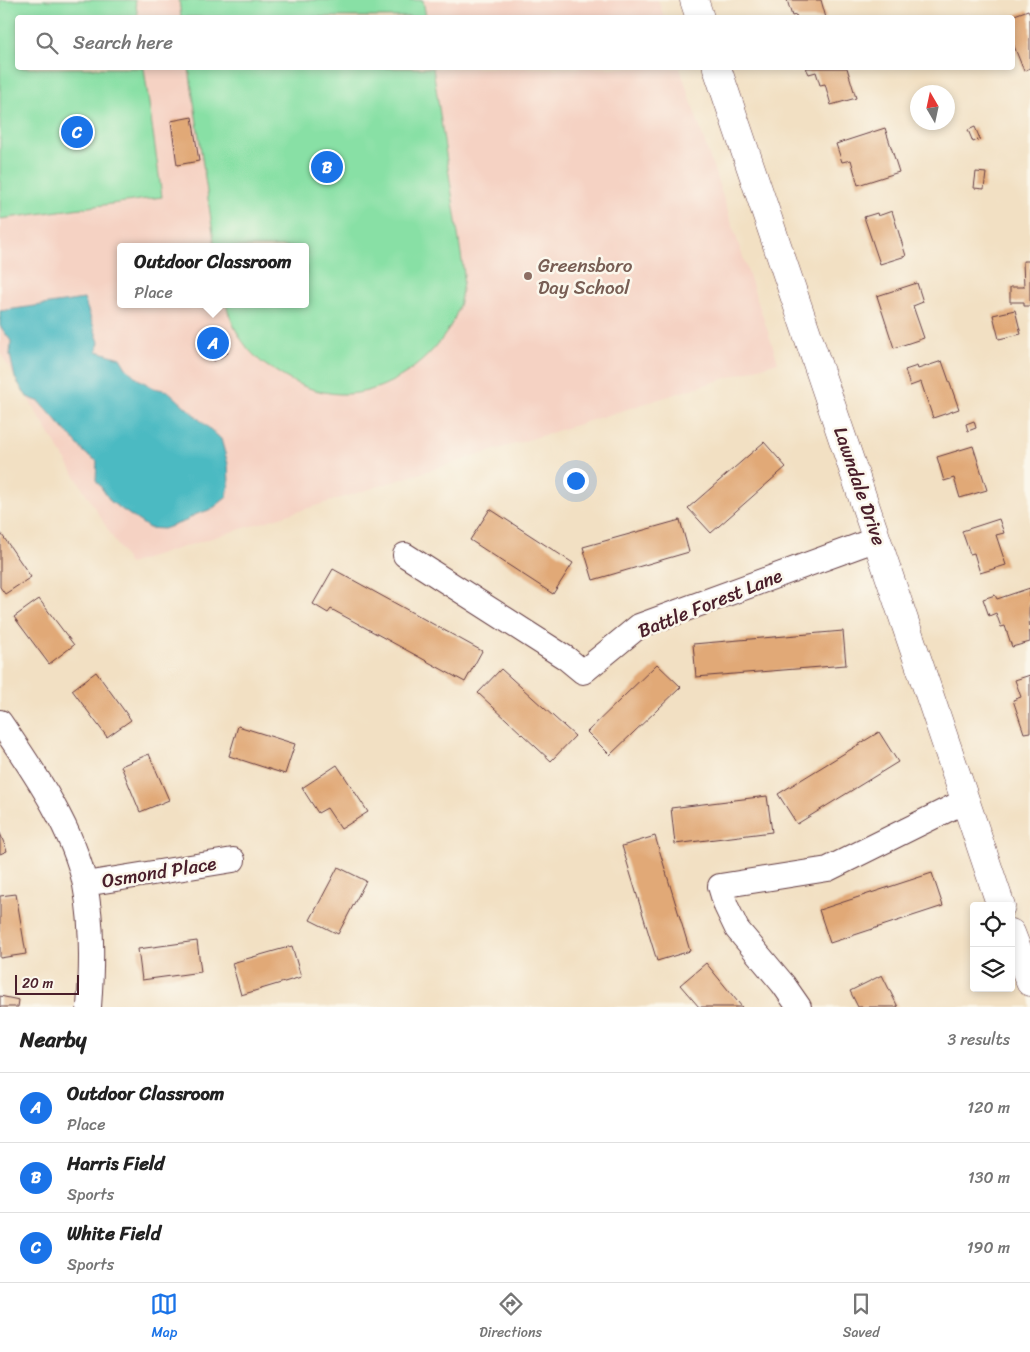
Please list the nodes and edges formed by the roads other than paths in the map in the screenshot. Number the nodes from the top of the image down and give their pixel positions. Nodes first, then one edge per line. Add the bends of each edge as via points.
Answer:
1 (694, 0) edge
2 (699, 15) edge
3 (718, 70) edge
4 (877, 539) junction
5 (405, 555) dead end
6 (1, 724) edge
7 (965, 801) junction
8 (233, 860) dead end
9 (85, 884) junction
10 (1000, 902) edge
11 (1015, 944) edge
12 (1030, 982) edge
13 (89, 1007) edge
14 (799, 1007) edge

1 - 2 main road
3 - 4 main road, Lawndale Drive
4 - 5 street, Battle Forest Lane via 639,626 583,672
4 - 7 main road, Lawndale Drive
6 - 9 street via 54,807 76,854
7 - 10 main road, Lawndale Drive
7 - 14 street via 828,868 720,886 737,928
8 - 9 street, Osmond Place
9 - 13 street via 92,933
11 - 12 main road

